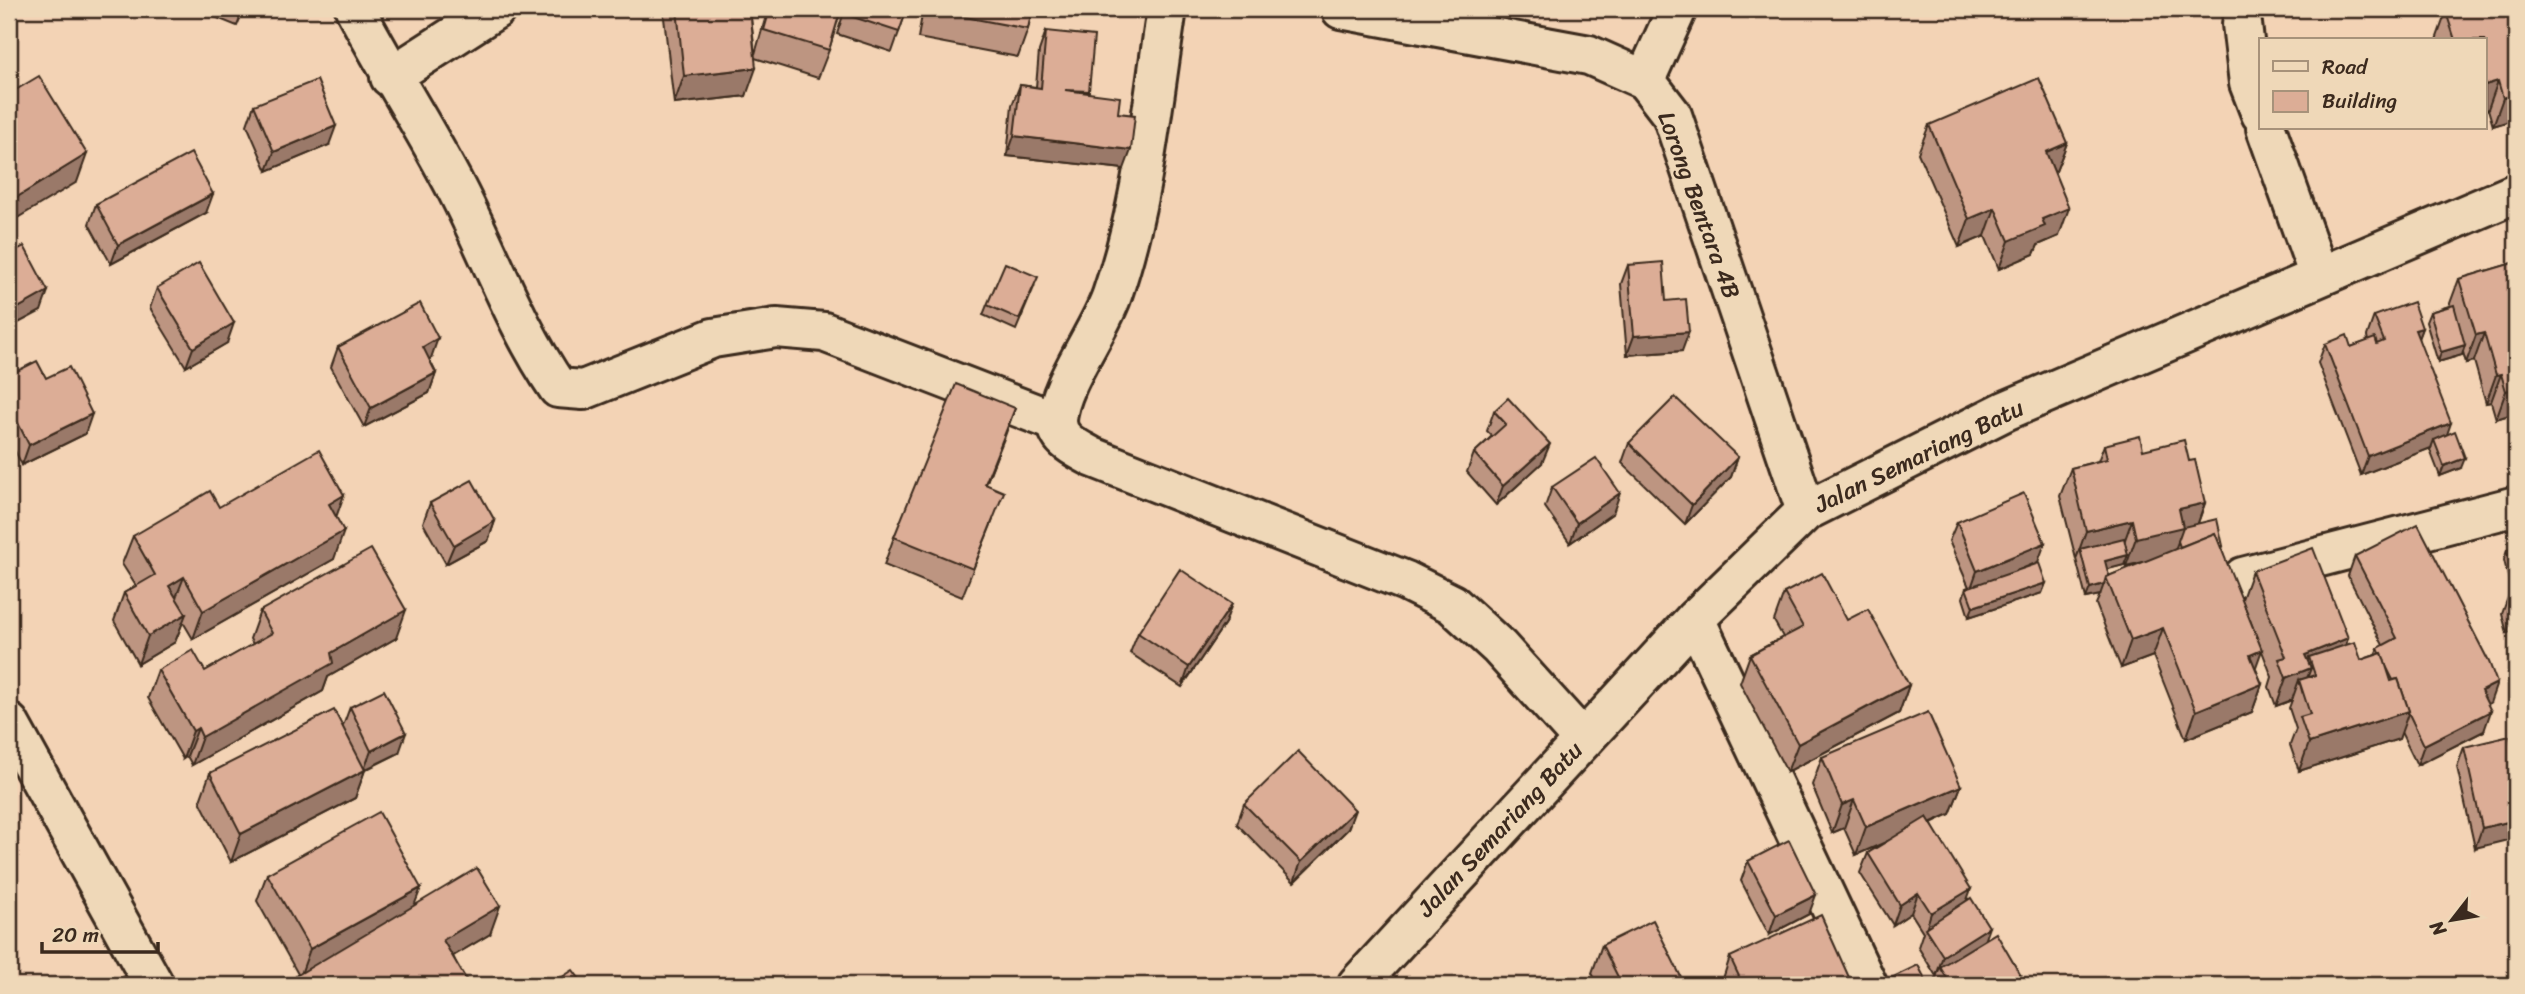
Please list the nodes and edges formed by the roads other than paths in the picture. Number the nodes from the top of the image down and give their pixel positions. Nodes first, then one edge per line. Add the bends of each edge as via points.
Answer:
1 (355, 9) edge
2 (496, 9) edge
3 (1167, 9) edge
4 (1677, 9) edge
5 (1355, 11) edge
6 (2242, 24) dead end
7 (390, 77) junction
8 (1645, 80) junction
9 (2259, 109) edge
10 (2267, 130) edge
11 (2516, 193) edge
12 (2319, 276) junction
13 (1057, 422) junction
14 (2516, 506) edge
15 (1806, 511) junction
16 (2243, 578) dead end
17 (1695, 619) junction
18 (12, 736) edge
19 (1583, 740) junction
20 (1867, 984) edge
21 (154, 985) edge
22 (1357, 985) edge

1 - 7 street
2 - 7 street
3 - 13 street via 1142,188 1111,297 1065,394
4 - 8 street
5 - 8 street, Lorong Bentara 4B via 1588,55
6 - 9 street via 2249,83
7 - 13 street via 456,189 536,357 558,388 583,390 713,338 776,328 824,332
8 - 15 street, Lorong Bentara 4B via 1672,115
10 - 12 street
11 - 12 street, Jalan Semariang Batu
12 - 15 street, Jalan Semariang Batu via 2005,411
13 - 19 street via 1066,442 1092,457 1406,581 1452,604 1499,647
14 - 16 street
15 - 17 street, Jalan Semariang Batu
17 - 19 street, Jalan Semariang Batu
17 - 20 street
18 - 21 street
19 - 22 street, Jalan Semariang Batu

